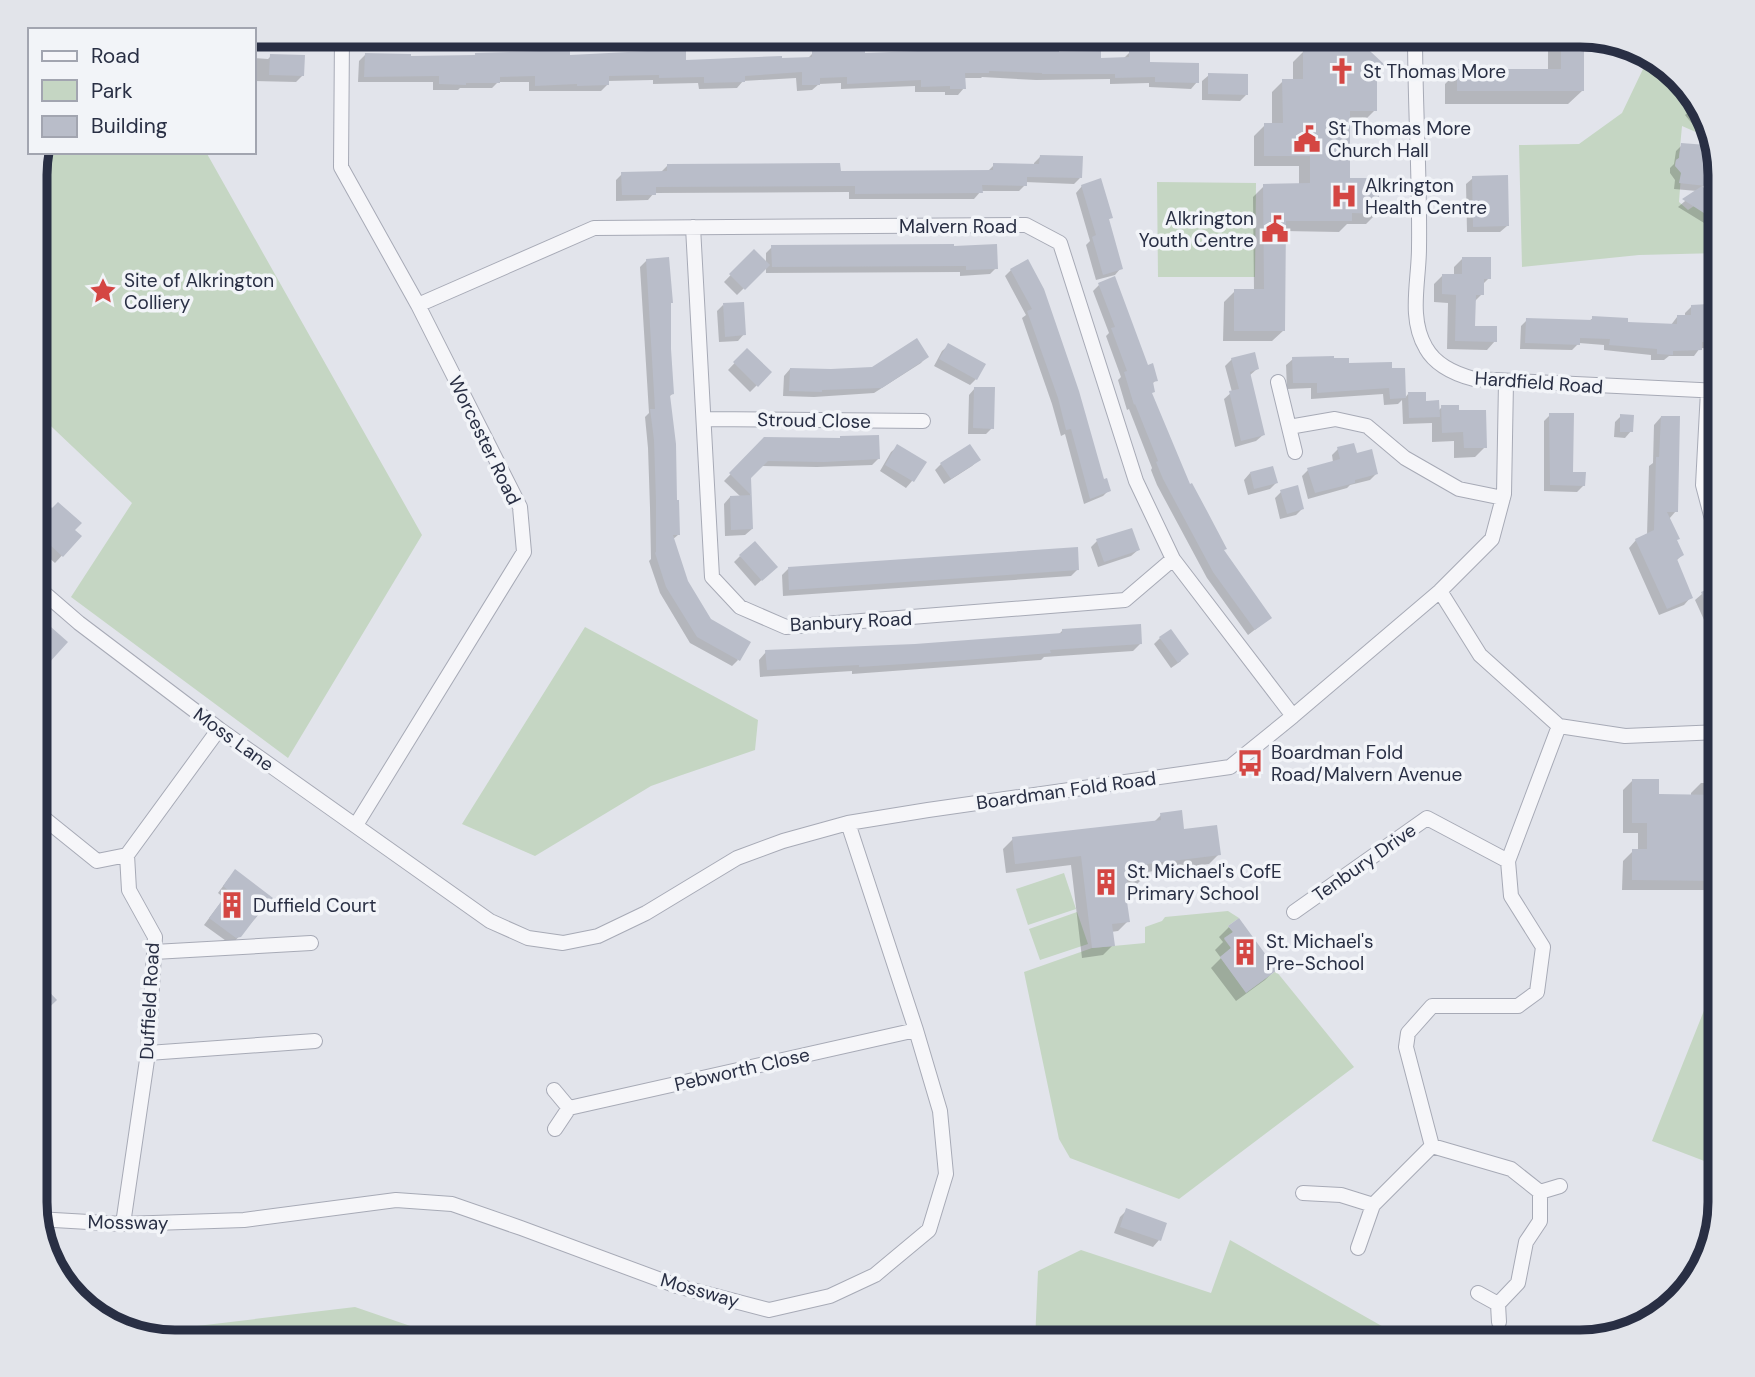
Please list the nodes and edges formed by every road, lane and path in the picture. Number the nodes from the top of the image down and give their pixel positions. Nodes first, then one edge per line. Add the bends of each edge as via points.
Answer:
1 (342, 47) edge
2 (1415, 47) edge
3 (693, 227) junction
4 (418, 305) junction
5 (1278, 382) dead end
6 (1506, 382) junction
7 (1708, 391) edge
8 (705, 419) junction
9 (923, 421) dead end
10 (1289, 427) junction
11 (1708, 442) edge
12 (1296, 452) dead end
13 (1503, 498) junction
14 (1708, 510) edge
15 (1173, 559) junction
16 (1440, 591) junction
17 (48, 596) edge
18 (1293, 716) junction
19 (1559, 726) junction
20 (219, 729) junction
21 (1708, 733) edge
22 (48, 821) edge
23 (848, 824) junction
24 (356, 825) junction
25 (127, 855) junction
26 (1508, 861) junction
27 (439, 885) joint
28 (1294, 912) dead end
29 (311, 943) dead end
30 (154, 952) junction
31 (916, 1030) junction
32 (315, 1041) dead end
33 (148, 1053) junction
34 (554, 1090) dead end
35 (569, 1108) junction
36 (555, 1129) dead end
37 (1433, 1146) junction
38 (1560, 1186) dead end
39 (1540, 1192) junction
40 (1303, 1193) dead end
41 (1373, 1205) junction
42 (49, 1220) edge
43 (123, 1224) junction
44 (1358, 1248) dead end
45 (1478, 1293) dead end
46 (1498, 1304) junction
47 (1499, 1322) dead end

1 - 4 street, Worcester Road via 341,167
2 - 6 street, Hardfield Road via 1418,327 1426,349 1447,369 1460,376
3 - 4 street, Malvern Road via 594,228
3 - 8 street, Banbury Road
3 - 15 street, Malvern Road via 1026,225 1060,243 1136,481
4 - 24 street, Worcester Road via 520,507 524,552
5 - 10 street
6 - 7 street, Hardfield Road
6 - 13 street, Boardman Fold Road
8 - 9 street, Stroud Close
8 - 15 street, Banbury Road via 712,577 740,607 786,627 1125,600
10 - 12 street
10 - 13 street via 1335,419 1367,426 1405,457 1459,489
11 - 14 street via 1703,485
13 - 16 street, Boardman Fold Road via 1492,539
15 - 18 street, Malvern Road
16 - 18 street, Boardman Fold Road
16 - 19 street via 1480,655
17 - 20 street, Moss Lane
18 - 23 street, Boardman Fold Road via 1230,767
19 - 21 street via 1625,736
19 - 26 street
20 - 24 street, Moss Lane
20 - 25 street
22 - 25 street via 97,861
23 - 27 street, Boardman Fold Road via 737,859 646,914 597,936 563,943 527,938 490,921
23 - 31 street, Mossway
24 - 27 street, Moss Lane
25 - 30 street, Duffield Road via 129,890 155,937
26 - 28 street, Tenbury Drive via 1427,818
26 - 37 street via 1511,896 1543,947 1537,992 1518,1006 1433,1006 1408,1033 1406,1047
29 - 30 street
30 - 33 street, Duffield Road
31 - 35 street, Pebworth Close
31 - 43 street, Mossway via 940,1111 946,1174 929,1230 875,1275 830,1296 769,1310 677,1286 452,1204 396,1200 244,1220
32 - 33 street
33 - 43 street, Duffield Road
34 - 35 street
35 - 36 street
37 - 39 street via 1511,1169
37 - 41 street
38 - 39 street
39 - 46 street via 1540,1221 1526,1242 1518,1283
40 - 41 street via 1341,1195
41 - 44 street
42 - 43 street, Mossway
45 - 46 street
46 - 47 street

